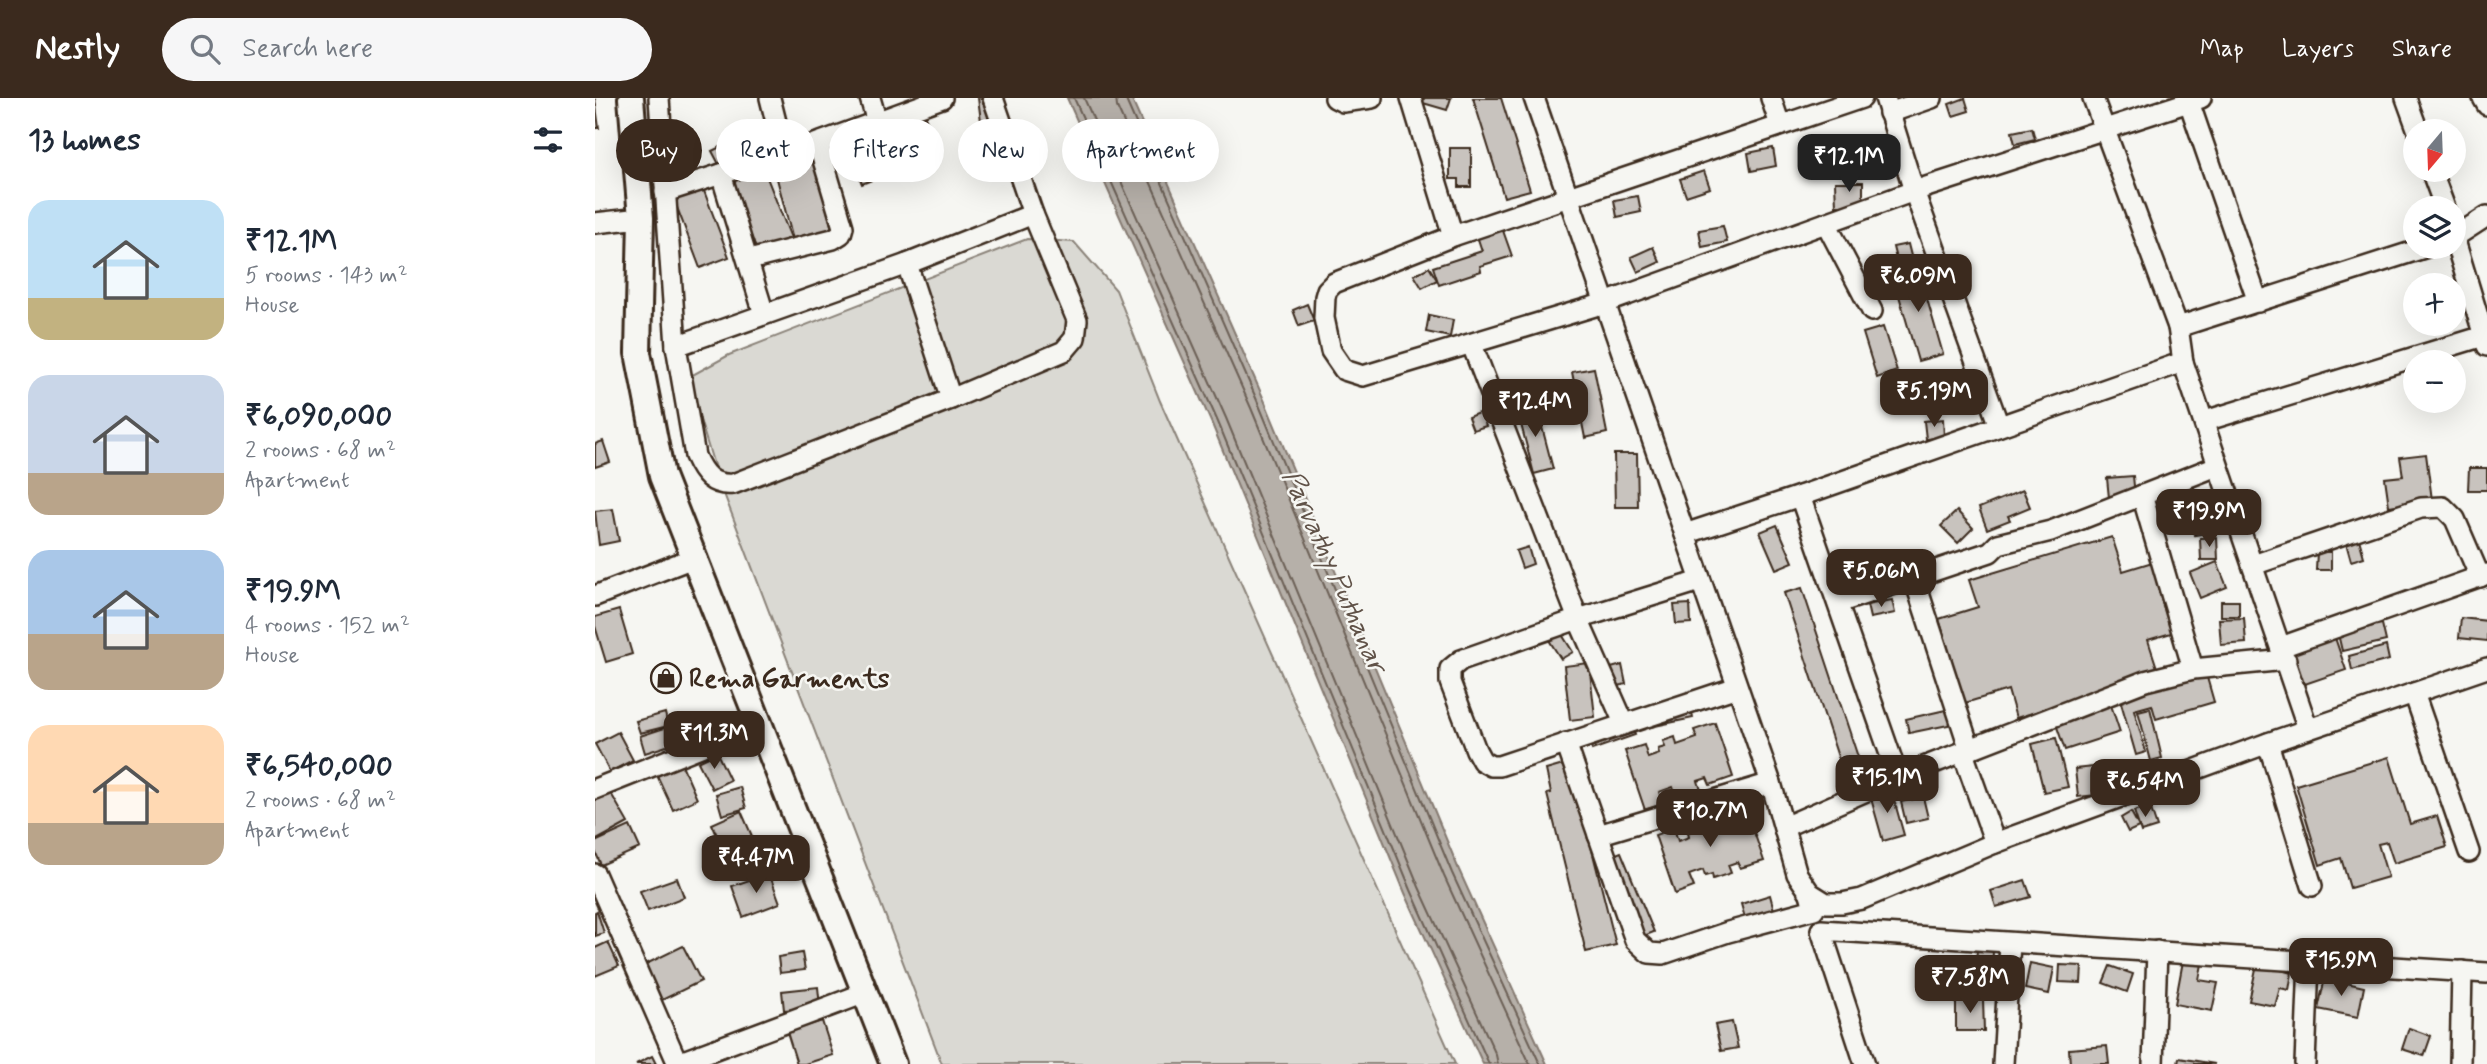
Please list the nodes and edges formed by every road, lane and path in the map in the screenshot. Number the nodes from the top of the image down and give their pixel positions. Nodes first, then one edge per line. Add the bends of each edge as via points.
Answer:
1 (631, 98) edge
2 (659, 98) edge
3 (770, 98) edge
4 (870, 98) edge
5 (942, 98) edge
6 (993, 98) edge
7 (1335, 98) edge
8 (1372, 98) edge
9 (1411, 98) edge
10 (1534, 98) edge
11 (1770, 98) edge
12 (1862, 98) edge
13 (1932, 98) edge
14 (2093, 98) edge
15 (2406, 98) edge
16 (2483, 98) edge
17 (2195, 100) edge
18 (1887, 105) edge
19 (2487, 105) edge
20 (775, 119) edge
21 (876, 119) edge
22 (885, 119) edge
23 (2414, 119) edge
24 (1780, 125) junction
25 (2104, 131) junction
26 (829, 139) edge
27 (818, 143) junction
28 (815, 144) edge
29 (716, 176) edge
30 (724, 182) edge
31 (1914, 191) junction
32 (665, 192) junction
33 (1568, 197) junction
34 (1033, 214) junction
35 (2487, 216) edge
36 (641, 218) junction
37 (595, 223) edge
38 (1826, 223) junction
39 (2466, 229) edge
40 (1453, 236) junction
41 (2403, 255) edge
42 (2461, 259) edge
43 (749, 260) junction
44 (907, 264) junction
45 (2257, 302) junction
46 (1605, 303) junction
47 (1872, 311) dead end
48 (764, 314) junction
49 (2178, 327) junction
50 (2486, 339) edge
51 (1472, 345) junction
52 (676, 346) junction
53 (2183, 362) junction
54 (951, 399) junction
55 (2205, 421) junction
56 (1999, 426) junction
57 (2217, 466) junction
58 (2142, 495) junction
59 (1800, 496) junction
60 (1685, 534) junction
61 (693, 558) junction
62 (2253, 565) junction
63 (2483, 576) edge
64 (1914, 578) junction
65 (1700, 581) junction
66 (595, 596) edge
67 (1838, 603) junction
68 (1579, 619) junction
69 (2284, 654) junction
70 (2487, 668) edge
71 (2193, 670) junction
72 (1737, 687) junction
73 (2414, 693) junction
74 (758, 723) junction
75 (1624, 723) junction
76 (2308, 729) junction
77 (1566, 743) junction
78 (2268, 743) junction
79 (1967, 752) junction
80 (1898, 777) junction
81 (1771, 783) junction
82 (595, 789) edge
83 (1784, 827) junction
84 (1598, 835) junction
85 (1995, 843) junction
86 (2469, 852) dead end
87 (595, 874) edge
88 (2312, 886) dead end
89 (1812, 901) junction
90 (2010, 943) junction
91 (2157, 951) junction
92 (2309, 961) junction
93 (2462, 971) junction
94 (2487, 973) edge
95 (865, 993) junction
96 (678, 1064) edge
97 (893, 1064) edge
98 (1864, 1064) edge
99 (2003, 1064) edge
100 (2153, 1064) edge
101 (2305, 1064) edge
102 (2460, 1064) edge

1 - 36 main road
2 - 32 street
3 - 20 street
4 - 21 street
5 - 22 street
6 - 34 street
7 - 8 street via 1343,102
9 - 40 street
10 - 33 street
11 - 24 street
12 - 24 street
13 - 18 street
14 - 25 street
15 - 23 street
16 - 19 street
17 - 25 street
17 - 45 street
18 - 31 street
24 - 33 street
25 - 31 street
25 - 49 street
26 - 27 street
27 - 28 street
27 - 43 street via 843,227 841,234
29 - 32 street
30 - 43 street
31 - 38 street
31 - 56 street
32 - 52 street
33 - 40 street
33 - 46 street
34 - 44 street
34 - 54 street via 1077,320 1075,338 1064,351
35 - 39 street
36 - 37 street
36 - 61 main road via 638,353 661,477
38 - 46 street
38 - 47 street
40 - 51 street via 1334,283 1325,297 1324,318 1338,363 1363,376
41 - 45 street
42 - 50 street
43 - 48 street
44 - 48 street
44 - 54 street
45 - 49 street
46 - 51 street
46 - 60 street
48 - 52 street
49 - 53 street
50 - 55 street
51 - 68 street
52 - 54 street via 695,456 702,471 721,485
53 - 55 street
53 - 56 street
55 - 57 street
56 - 59 street
57 - 58 street
57 - 62 street
58 - 64 street
58 - 71 street
59 - 60 street
59 - 67 street
60 - 65 street
61 - 66 street
61 - 74 main road
62 - 63 street via 2421,508 2443,506 2455,519
62 - 69 street
63 - 69 street
64 - 67 street
64 - 79 street
65 - 68 street
65 - 72 street
67 - 80 street
68 - 75 street
68 - 77 street via 1461,660 1450,669 1450,682 1482,761 1499,766
69 - 71 street
69 - 76 street
70 - 73 street
71 - 79 street via 2145,681
72 - 75 street
72 - 81 street
73 - 76 street
73 - 86 street
74 - 82 street
74 - 95 main road
75 - 77 street
76 - 78 street
77 - 84 street
78 - 85 street
78 - 88 street
79 - 80 street
79 - 85 street
80 - 83 street
81 - 83 street
81 - 84 street
83 - 89 street via 1797,874
84 - 89 street via 1635,940 1649,953 1664,954
85 - 89 street via 1862,899 1842,904
87 - 96 street
90 - 91 street
90 - 98 street via 1821,930
90 - 99 street
91 - 92 street
91 - 100 street
92 - 93 street
92 - 101 street
93 - 94 street
93 - 102 street
95 - 96 street
95 - 97 main road

